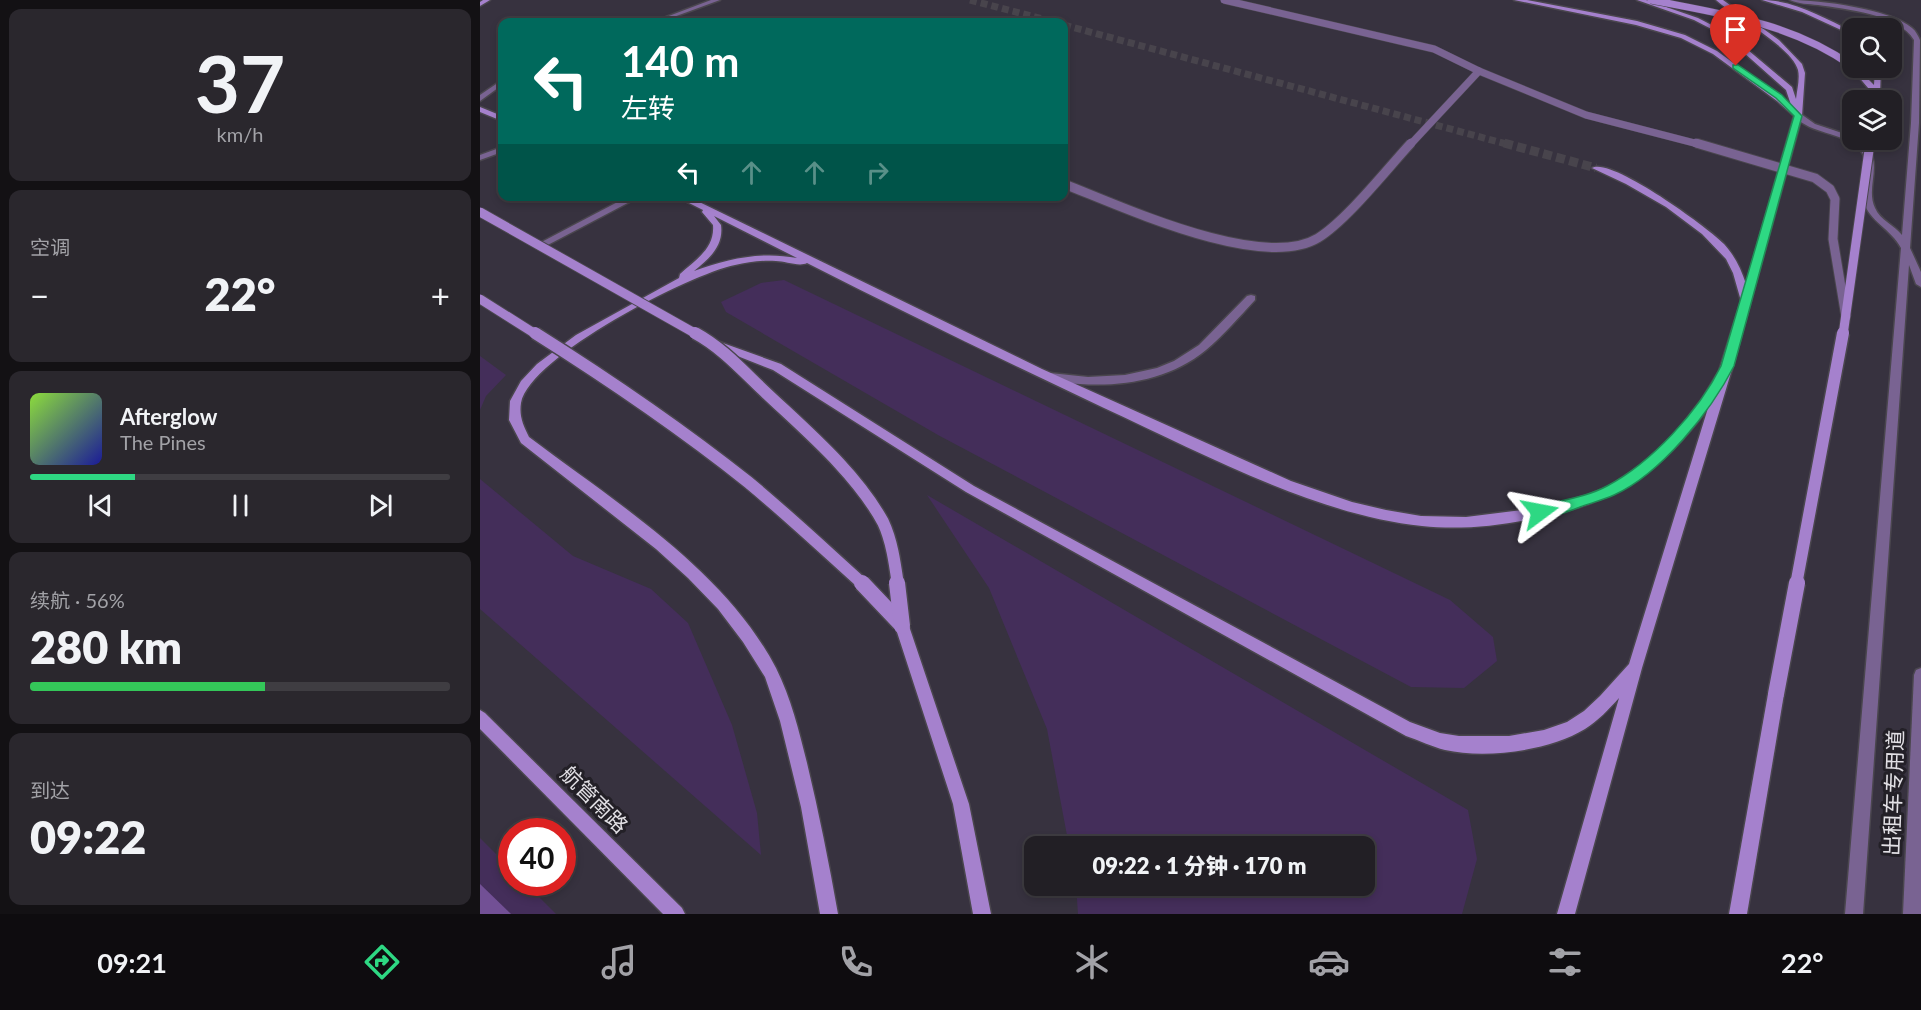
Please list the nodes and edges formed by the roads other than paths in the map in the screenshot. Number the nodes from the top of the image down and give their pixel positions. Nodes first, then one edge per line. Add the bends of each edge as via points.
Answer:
1 (487, 0) edge
2 (717, 0) edge
3 (1224, 0) edge
4 (1517, 0) edge
5 (1640, 0) edge
6 (1651, 0) edge
7 (1719, 0) edge
8 (1765, 0) edge
9 (1793, 0) edge
10 (480, 4) edge
11 (667, 18) edge
12 (1842, 28) edge
13 (1842, 59) edge
14 (1479, 71) junction
15 (1861, 78) edge
16 (498, 85) edge
17 (1871, 90) edge
18 (480, 99) edge
19 (480, 109) edge
20 (498, 116) edge
21 (1798, 116) junction
22 (1869, 150) edge
23 (498, 151) edge
24 (480, 158) edge
25 (1596, 168) tunnel mouth
26 (1068, 185) edge
27 (627, 201) edge
28 (689, 201) edge
29 (701, 207) junction
30 (480, 212) edge
31 (539, 246) junction
32 (1906, 251) junction
33 (822, 267) junction
34 (678, 281) junction
35 (1921, 284) edge
36 (1251, 298) dead end
37 (480, 299) edge
38 (1746, 302) junction
39 (1846, 318) junction
40 (713, 343) junction
41 (1728, 366) junction
42 (1045, 377) junction
43 (902, 626) junction
44 (1635, 669) junction
45 (1921, 675) edge
46 (480, 718) edge
47 (676, 914) edge
48 (829, 914) edge
49 (982, 914) edge
50 (1566, 914) edge
51 (1738, 914) edge
52 (1854, 914) edge
53 (1912, 914) edge

1 - 10 street
2 - 11 lane
3 - 14 lane, bridge via 1426,47
4 - 21 street via 1649,27 1691,40 1729,61 1779,97
5 - 21 street via 1696,19 1727,35 1789,89
6 - 13 street, bridge via 1785,30 1823,45
7 - 21 street via 1777,41 1799,64 1802,73
8 - 12 street via 1804,11
9 - 32 lane via 1876,14 1904,24 1916,34 1917,82
14 - 26 lane, bridge via 1326,234 1308,242 1285,246 1234,242
14 - 39 lane, bridge via 1586,115 1799,171 1826,185 1835,199 1833,239
15 - 17 street
16 - 18 lane
19 - 20 street
21 - 32 lane via 1852,140 1865,150 1871,165 1868,205 1894,231
21 - 38 street
22 - 39 street, bridge
23 - 24 lane
25 - 38 street via 1639,186 1714,240 1738,273
27 - 31 lane
28 - 29 street
29 - 33 street
29 - 34 street via 715,220 717,241
30 - 31 street, bridge
31 - 40 street, bridge
32 - 35 lane
32 - 52 lane
33 - 34 street via 783,258 750,259
33 - 42 street
34 - 48 street via 551,357 527,380 515,408 518,431 690,570 740,628 771,674 791,729
36 - 42 lane via 1194,354 1166,368 1122,381
37 - 43 street, bridge via 568,355 749,482 872,592
38 - 41 street
39 - 51 street, bridge
40 - 43 street, bridge via 834,459 875,510 895,560
40 - 44 street via 771,363 970,489 1406,728 1446,742 1483,746 1547,736 1572,728 1593,713
41 - 42 street via 1718,386 1670,443 1642,471 1610,491 1562,507 1508,518 1448,522 1401,518 1294,488
41 - 44 street
43 - 49 street via 962,804
44 - 50 street
45 - 53 lane, 出租车专用道
46 - 47 street, 航管南路

